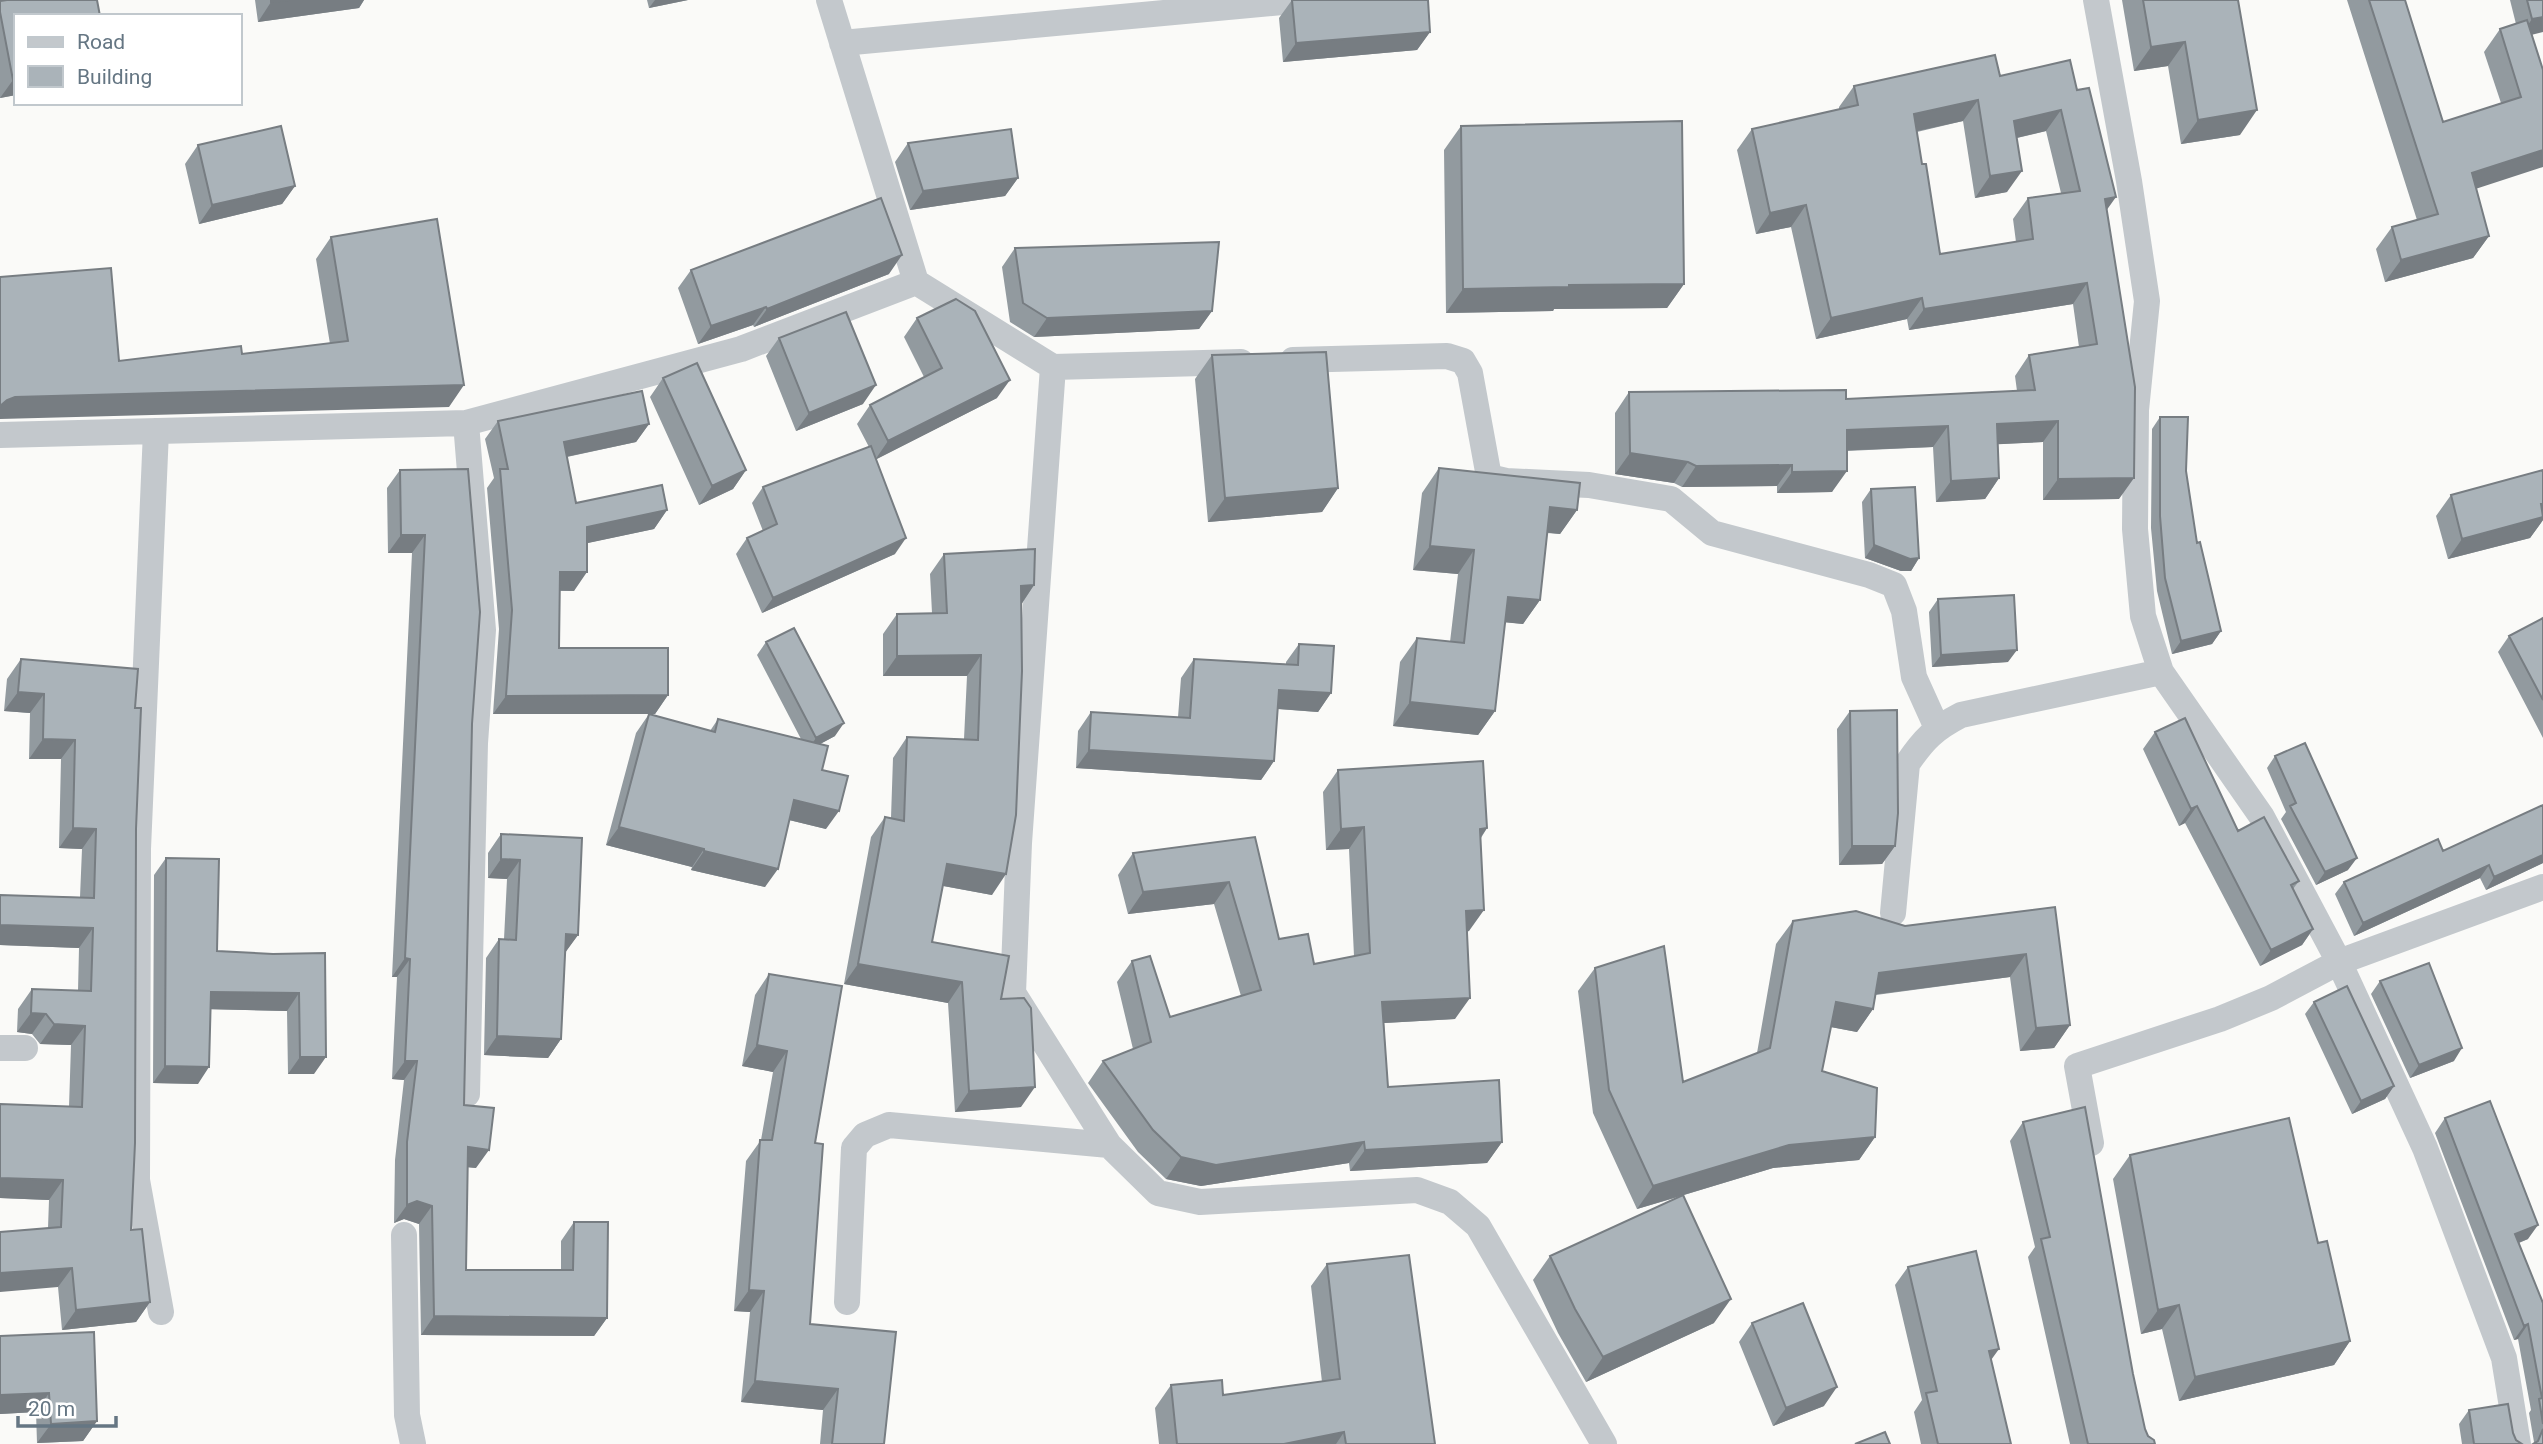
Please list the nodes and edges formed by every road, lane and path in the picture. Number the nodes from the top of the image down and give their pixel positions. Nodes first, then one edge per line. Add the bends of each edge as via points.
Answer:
1 (829, 0) edge
2 (1303, 0) edge
3 (2096, 0) edge
4 (842, 43) junction
5 (916, 282) junction
6 (1053, 367) junction
7 (466, 424) junction
8 (156, 431) junction
9 (0, 435) edge
10 (2161, 673) junction
11 (1937, 728) junction
12 (2543, 887) edge
13 (1893, 913) dead end
14 (2339, 962) junction
15 (467, 1094) edge
16 (1109, 1145) junction
17 (2096, 1174) edge
18 (404, 1236) dead end
19 (847, 1302) dead end
20 (161, 1312) dead end
21 (413, 1444) edge
22 (1604, 1444) edge
23 (2518, 1444) edge

1 - 4 street
2 - 4 street
3 - 10 street via 2147,301 2136,410 2135,528 2143,616
4 - 5 street
5 - 6 street
5 - 7 street via 741,349
6 - 11 street via 1447,356 1463,361 1470,373 1489,477 1590,485 1671,499 1712,533 1894,585 1904,611 1914,677
6 - 16 street via 1019,843 1013,992
7 - 8 street
7 - 15 street via 483,630 475,756
8 - 9 street
8 - 20 street via 138,849 137,1180
10 - 11 street via 1961,715
10 - 14 street via 2262,817
11 - 13 street via 1907,764
12 - 14 street
14 - 17 street via 2271,999 2077,1066
14 - 23 street via 2425,1147 2504,1358
16 - 19 street via 889,1125 865,1135 854,1148
16 - 22 street via 1158,1194 1200,1202 1417,1190 1450,1202 1478,1226
18 - 21 street via 407,1415

